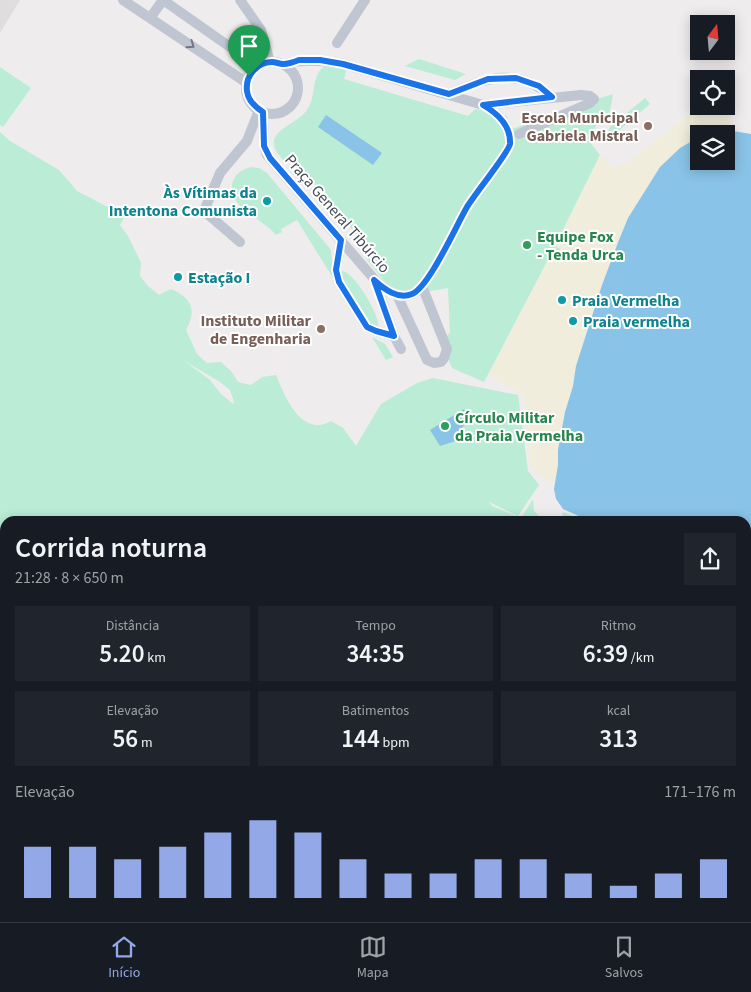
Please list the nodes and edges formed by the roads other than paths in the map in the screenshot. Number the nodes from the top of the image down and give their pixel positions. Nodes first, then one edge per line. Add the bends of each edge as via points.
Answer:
1 (123, 0) edge
2 (163, 0) edge
3 (240, 0) edge
4 (365, 0) edge
5 (150, 18) junction
6 (337, 43) dead end
7 (270, 62) junction
8 (284, 64) junction
9 (257, 66) junction
10 (247, 83) junction
11 (449, 94) junction
12 (552, 97) junction
13 (483, 105) junction
14 (261, 111) junction
15 (519, 134) dead end
16 (341, 240) junction
17 (240, 242) dead end
18 (374, 280) junction
19 (422, 286) junction
20 (396, 295) junction
21 (394, 336) junction
22 (401, 349) dead end

1 - 5 street
2 - 5 street
2 - 9 street
3 - 7 street via 261,30
4 - 6 street
5 -> 10 street
7 - 8 street
7 - 9 street
8 - 11 street via 320,60 343,64
8 - 14 street via 296,77 298,85 294,102 280,112
9 - 10 street
10 - 14 street, Praça General Tibúrcio via 247,95
11 - 12 street via 488,79 516,78 539,86
11 - 13 street
12 - 13 street
12 - 15 street via 581,95 594,99
13 - 19 street via 504,122 509,148 474,196
14 - 16 street, Praça General Tibúrcio via 267,155
14 - 17 street via 247,141 220,173 204,211
16 - 18 street, Praça General Tibúrcio
16 - 21 street via 336,270 339,282 367,327
18 - 20 street, Praça General Tibúrcio
18 - 21 street
19 - 20 street via 410,295
19 - 20 street via 447,349 440,362 427,360
21 - 22 street

